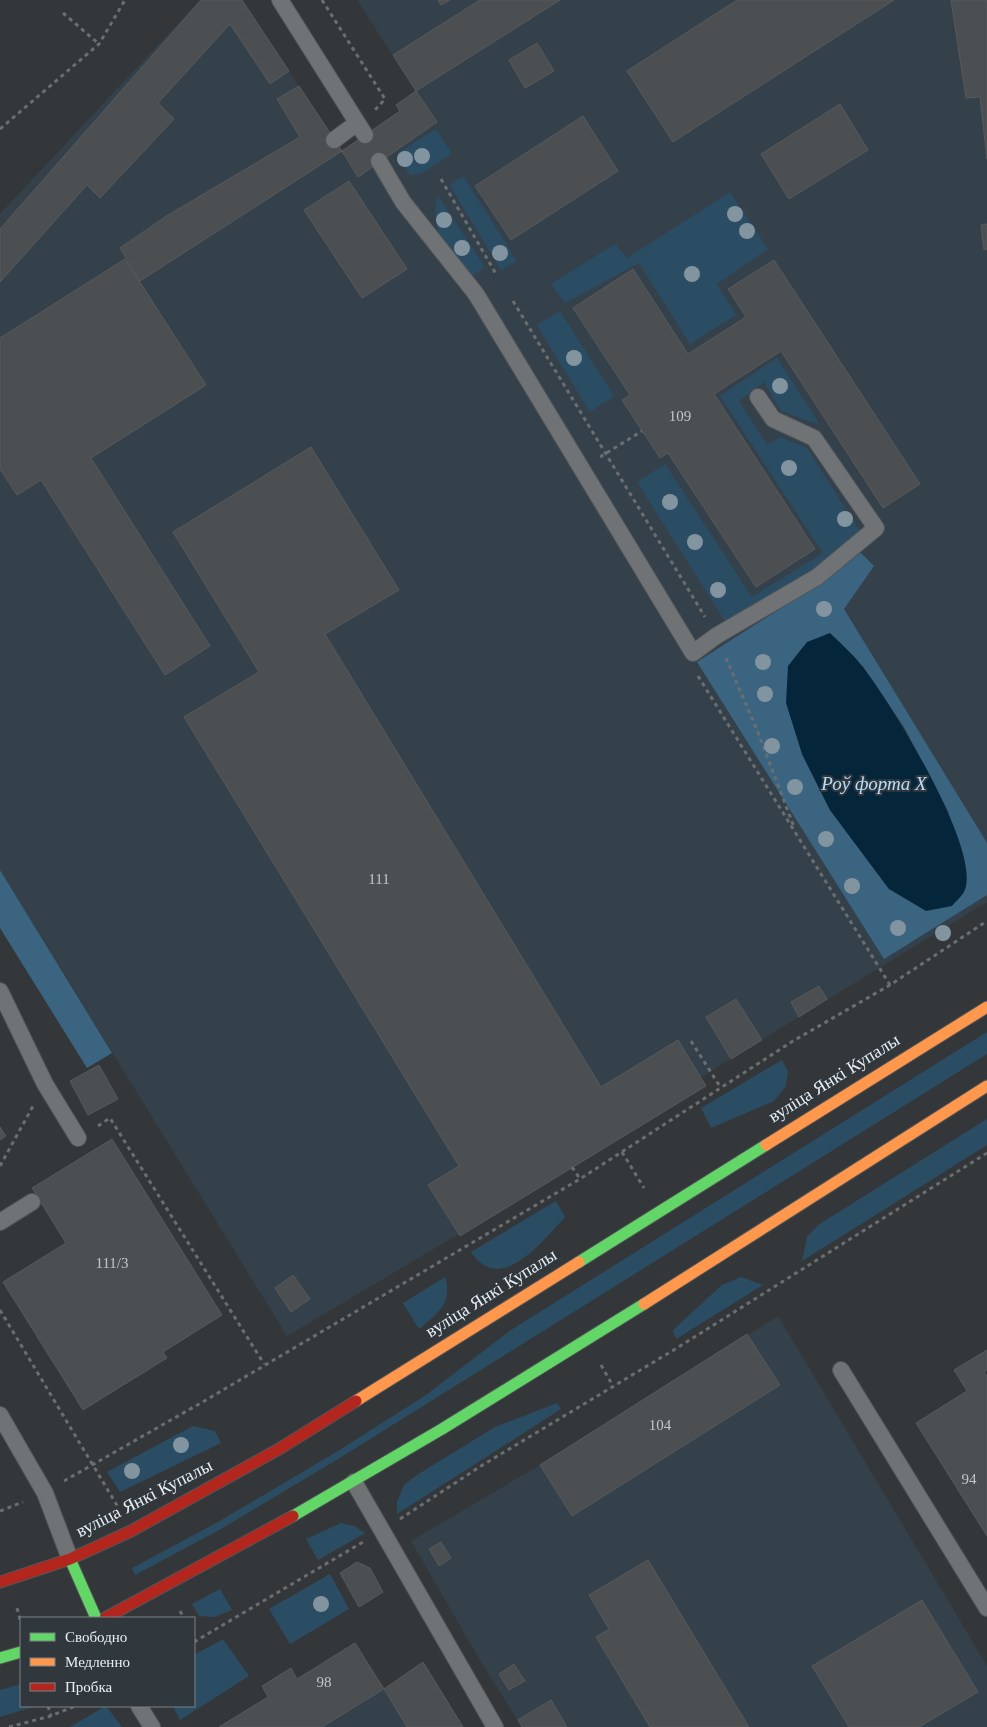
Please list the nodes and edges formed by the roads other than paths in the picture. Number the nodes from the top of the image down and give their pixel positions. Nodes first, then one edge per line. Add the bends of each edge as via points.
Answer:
1 (280, 0) edge
2 (334, 140) dead end
3 (379, 161) dead end
4 (758, 397) dead end
5 (0, 992) edge
6 (987, 1006) edge
7 (987, 1086) edge
8 (78, 1138) road end
9 (32, 1202) dead end
10 (0, 1222) edge
11 (842, 1370) dead end
12 (0, 1415) edge
13 (354, 1482) junction
14 (70, 1559) junction
15 (0, 1582) edge
16 (987, 1608) edge
17 (96, 1617) edge
18 (107, 1617) edge
19 (20, 1652) edge
20 (0, 1658) edge
21 (140, 1707) edge
22 (150, 1726) edge
23 (495, 1727) edge

1 - 2 lane via 360,128
3 - 4 lane via 403,202 476,294 693,653 817,577 876,528 814,438 773,419
5 - 8 lane via 45,1084
6 - 14 main road, вуліца Янкі Купалы via 279,1449 131,1531
7 - 13 main road
9 - 10 lane
11 - 16 lane
12 - 14 lane via 45,1493
13 - 18 main road
13 - 23 lane
14 - 15 main road, вуліца Янкі Купалы
14 - 17 main road
19 - 20 main road
21 - 22 lane

